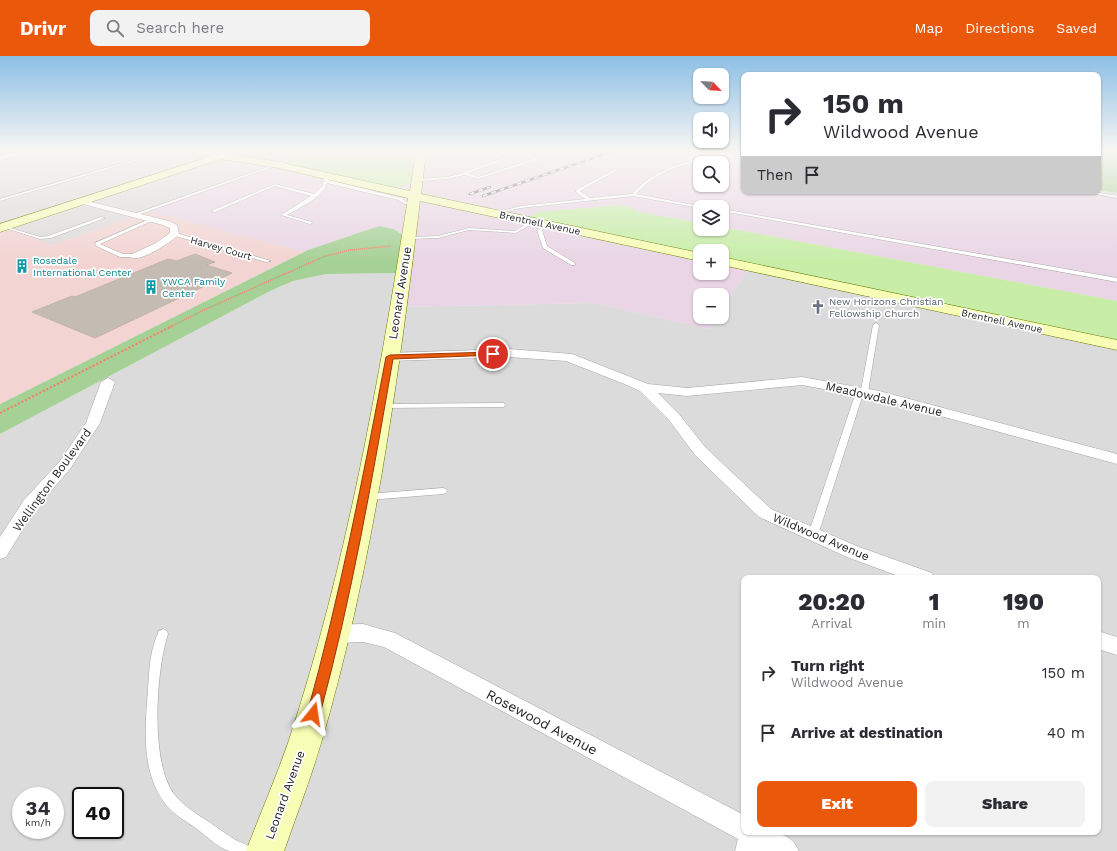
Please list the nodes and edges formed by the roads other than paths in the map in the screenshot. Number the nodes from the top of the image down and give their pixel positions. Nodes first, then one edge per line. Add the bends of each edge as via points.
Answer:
1 (41, 188) edge
2 (121, 188) edge
3 (210, 188) edge
4 (270, 188) edge
5 (284, 188) edge
6 (322, 188) edge
7 (361, 188) edge
8 (389, 188) joint
9 (416, 188) edge
10 (425, 188) edge
11 (582, 188) edge
12 (638, 188) edge
13 (378, 193) junction
14 (415, 193) junction
15 (1100, 194) edge
16 (633, 195) junction
17 (316, 196) junction
18 (1117, 197) edge
19 (0, 200) edge
20 (590, 200) junction
21 (82, 201) junction
22 (693, 205) edge
23 (213, 211) dead end
24 (729, 211) edge
25 (495, 213) junction
26 (136, 214) junction
27 (103, 218) dead end
28 (154, 219) junction
29 (533, 222) junction
30 (310, 223) dead end
31 (548, 224) junction
32 (2, 227) edge
33 (174, 234) junction
34 (409, 241) junction
35 (693, 255) edge
36 (134, 256) joint
37 (268, 261) dead end
38 (729, 262) edge
39 (573, 264) dead end
40 (1117, 280) edge
41 (876, 325) dead end
42 (1117, 345) edge
43 (390, 357) junction
44 (108, 382) dead end
45 (646, 388) junction
46 (862, 392) junction
47 (501, 405) dead end
48 (382, 406) junction
49 (1117, 459) edge
50 (443, 491) dead end
51 (365, 497) junction
52 (814, 535) junction
53 (0, 552) edge
54 (917, 575) edge
55 (162, 634) dead end
56 (335, 634) junction
57 (1101, 641) edge
58 (1117, 646) edge
59 (741, 832) edge
60 (749, 836) edge
61 (244, 851) edge
62 (265, 851) edge
63 (786, 851) edge

1 - 19 lane
2 - 21 street
3 - 26 lane
4 - 23 lane
5 - 17 lane
6 - 17 lane
7 - 13 lane
8 - 13 lane
8 - 14 street, Brentnell Avenue
9 - 14 street, Leonard Avenue
10 - 14 lane
11 - 20 lane via 577,191
12 - 16 lane
13 - 14 lane via 400,199 405,203
14 - 25 street, Brentnell Avenue
14 - 34 street, Leonard Avenue
15 - 18 lane
16 - 20 lane
16 - 22 lane
17 - 30 lane via 283,215
20 - 25 lane via 521,207
21 - 26 street, Harvey Court
21 - 32 street
24 - 40 lane
25 - 29 street, Brentnell Avenue
26 - 28 street, Harvey Court
27 - 32 lane via 40,238
28 - 33 street, Harvey Court via 174,227
28 - 36 lane via 97,243 122,256
29 - 31 street, Brentnell Avenue
29 - 34 lane via 516,232 469,229
31 - 35 street, Brentnell Avenue
31 - 39 lane via 539,230 545,247
33 - 36 street, Harvey Court via 159,245
33 - 37 lane, Harvey Court
34 - 43 street, Leonard Avenue
38 - 42 street, Brentnell Avenue
41 - 46 lane
43 - 45 street, Wildwood Avenue via 509,353 568,357
43 - 48 street, Leonard Avenue
44 - 53 street, Wellington Boulevard via 93,423 65,465 30,504
45 - 46 street, Meadowdale Avenue via 687,392 802,381
45 - 52 street, Wildwood Avenue via 674,417 700,451 765,513
46 - 49 street, Meadowdale Avenue
46 - 52 lane
47 - 48 lane
48 - 51 street, Leonard Avenue
50 - 51 lane
51 - 56 street, Leonard Avenue
52 - 54 street, Wildwood Avenue
55 - 61 lane via 154,664 151,739 156,772 170,798 197,822 233,847
56 - 59 street, Rosewood Avenue via 363,633 388,639
56 - 62 street, Leonard Avenue via 310,727
57 - 58 street
60 - 63 street, Rosewood Avenue

